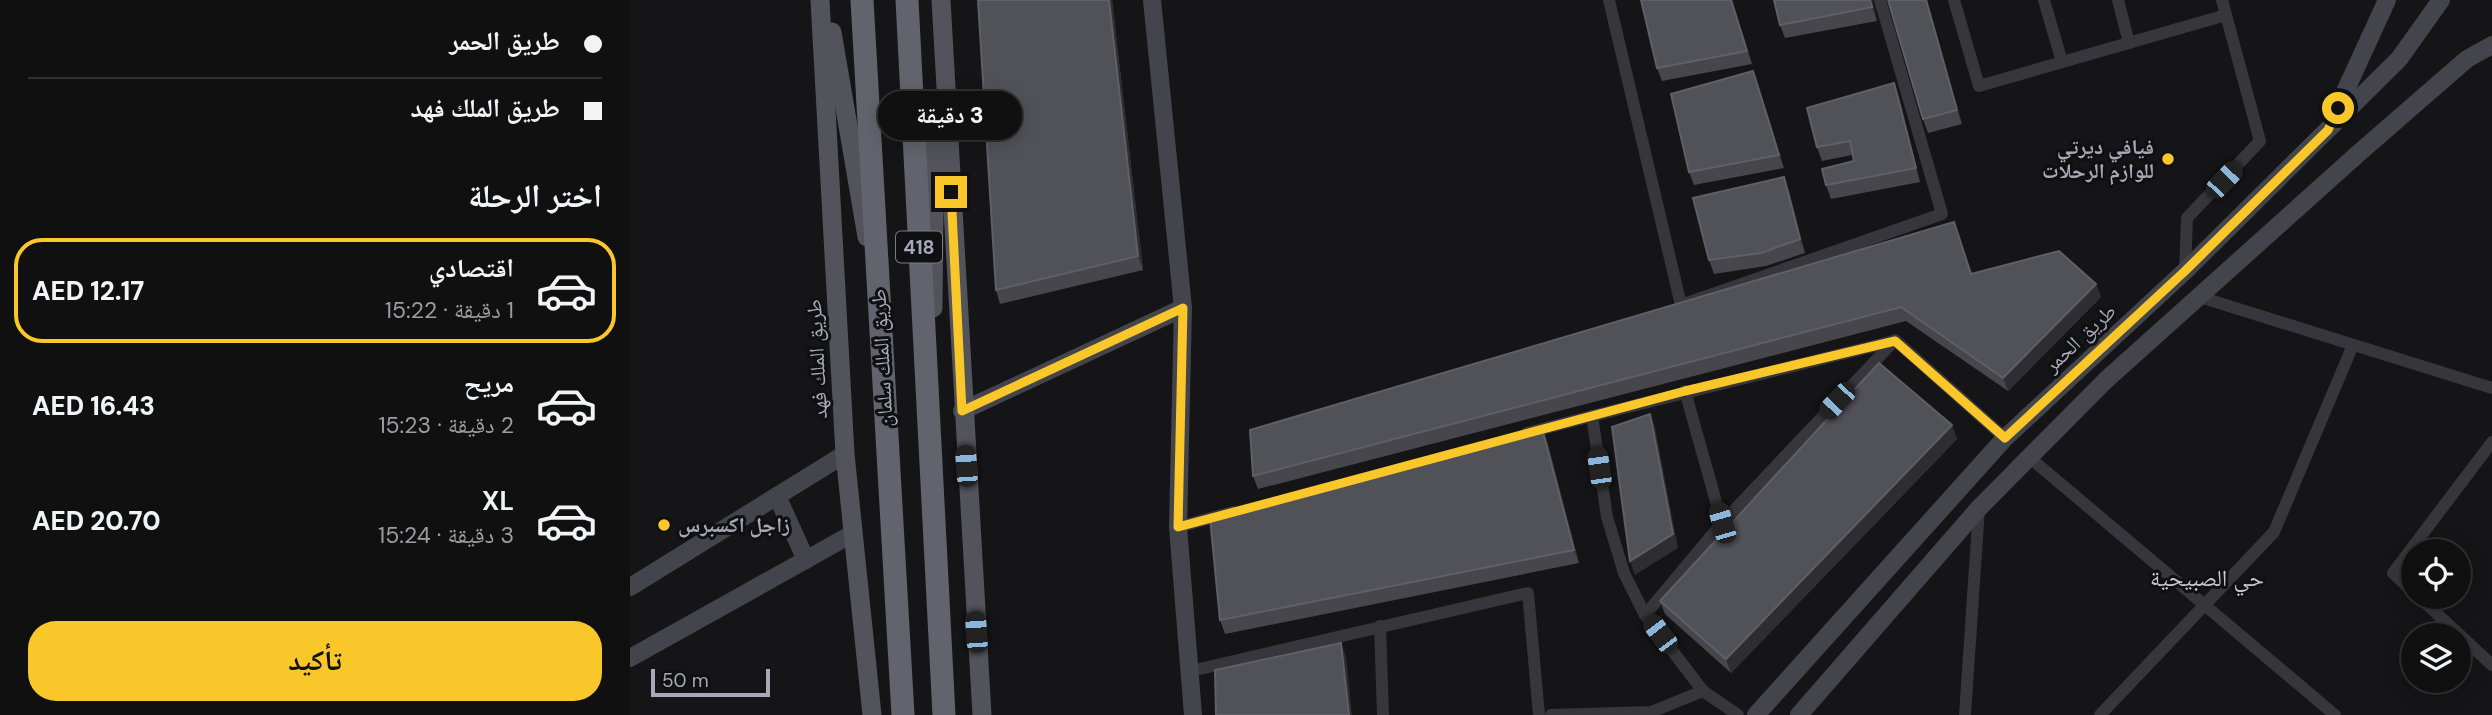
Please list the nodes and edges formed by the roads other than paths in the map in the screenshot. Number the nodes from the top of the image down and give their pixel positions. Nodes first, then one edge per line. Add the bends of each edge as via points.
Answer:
1 (820, 0) edge
2 (827, 0) edge
3 (862, 0) edge
4 (907, 0) edge
5 (939, 0) edge
6 (1152, 0) edge
7 (1609, 0) edge
8 (1880, 0) edge
9 (1954, 0) edge
10 (2044, 0) edge
11 (2118, 0) edge
12 (2222, 0) edge
13 (2387, 0) edge
14 (2441, 0) edge
15 (2226, 15) junction
16 (2129, 43) junction
17 (2492, 45) edge
18 (2062, 62) junction
19 (2328, 130) junction
20 (2185, 271) junction
21 (2200, 297) junction
22 (879, 308) junction
23 (1183, 308) junction
24 (1895, 341) junction
25 (2353, 345) junction
26 (2492, 388) edge
27 (1685, 391) junction
28 (962, 411) junction
29 (1592, 416) junction
30 (1512, 438) edge
31 (2005, 438) junction
32 (2492, 442) edge
33 (845, 454) junction
34 (2029, 457) junction
35 (931, 495) junction
36 (777, 496) junction
37 (1979, 508) junction
38 (1245, 509) edge
39 (1722, 523) junction
40 (1178, 527) junction
41 (852, 534) junction
42 (2419, 539) edge
43 (806, 560) junction
44 (2401, 562) edge
45 (2401, 581) edge
46 (630, 587) edge
47 (2203, 607) junction
48 (2431, 609) edge
49 (1645, 615) junction
50 (1380, 626) junction
51 (630, 659) edge
52 (2492, 665) edge
53 (1191, 671) junction
54 (1703, 691) junction
55 (872, 715) edge
56 (903, 715) edge
57 (944, 715) edge
58 (982, 715) edge
59 (1193, 715) edge
60 (1383, 715) edge
61 (1539, 715) edge
62 (1551, 715) edge
63 (1738, 715) edge
64 (1756, 715) edge
65 (1799, 715) edge
66 (1965, 715) edge
67 (2100, 715) edge
68 (2335, 715) edge

1 - 33 main road, طريق الملك فهد
2 - 22 main road
3 - 22 highway, طريق الملك سلمان / 418
4 - 35 highway, طريق الملك سلمان / 418
5 - 28 main road
5 - 35 main road
6 - 23 street
7 - 8 street via 1681,304 1942,214
9 - 18 street via 1979,86
10 - 18 street
11 - 16 street
12 - 15 street
13 - 19 street
14 - 19 street, طريق الحمر via 2399,60
15 - 16 street
15 - 20 street via 2260,141 2187,218
16 - 18 street
17 - 21 street via 2467,59
19 - 20 street, طريق الحمر
20 - 31 street, طريق الحمر
21 - 25 street
21 - 34 street via 2106,380
22 - 56 highway, طريق الملك سلمان / 418
23 - 28 street
23 - 40 street
24 - 27 street
24 - 31 street
24 - 39 street
25 - 26 street
25 - 47 street via 2274,532
27 - 29 street
27 - 39 street
28 - 58 main road
29 - 30 street
29 - 49 street via 1607,517 1624,573
31 - 64 street, طريق الحمر
32 - 42 street
33 - 36 street
33 - 41 main road, طريق الملك فهد
34 - 37 street
34 - 47 street
35 - 57 highway, طريق الملك سلمان / 418
36 - 43 street
36 - 46 street
37 - 65 street
37 - 66 street
38 - 40 street
39 - 49 street
40 - 53 street
41 - 43 street
41 - 55 main road, طريق الملك فهد
43 - 51 street
44 - 45 street via 2393,573
47 - 67 street
47 - 68 street
48 - 52 street
49 - 54 street
50 - 53 street
50 - 60 street
50 - 61 street via 1528,593
53 - 59 street
54 - 62 street via 1651,712
54 - 63 street

